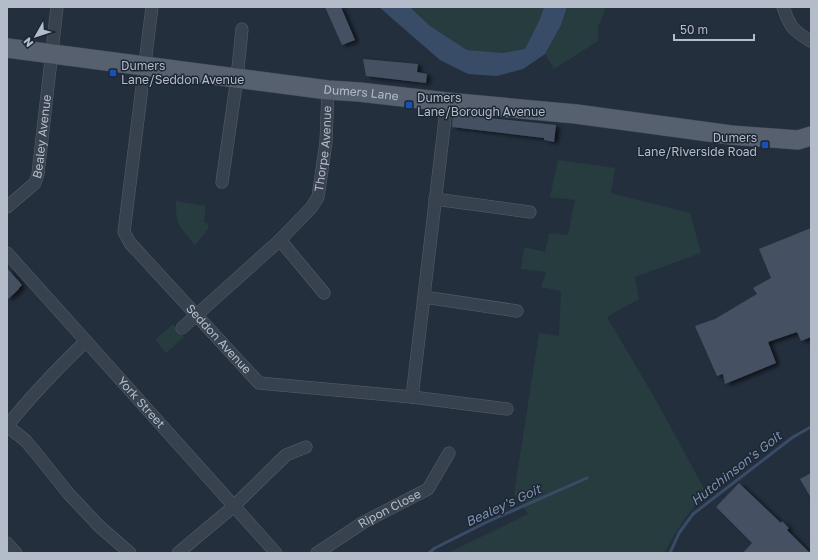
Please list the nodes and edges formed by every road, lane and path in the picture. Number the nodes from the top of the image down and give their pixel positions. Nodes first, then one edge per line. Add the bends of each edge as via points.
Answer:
1 (57, 7) edge
2 (152, 7) edge
3 (783, 7) edge
4 (242, 29) dead end
5 (811, 41) edge
6 (7, 48) edge
7 (52, 54) junction
8 (144, 67) junction
9 (237, 78) junction
10 (328, 90) junction
11 (447, 102) junction
12 (811, 136) edge
13 (222, 182) dead end
14 (435, 199) junction
15 (7, 207) edge
16 (530, 212) dead end
17 (280, 240) junction
18 (7, 253) edge
19 (324, 293) dead end
20 (424, 296) junction
21 (518, 311) dead end
22 (196, 315) junction
23 (182, 328) dead end
24 (86, 340) junction
25 (412, 397) junction
26 (507, 409) dead end
27 (7, 426) edge
28 (306, 447) dead end
29 (449, 453) dead end
30 (234, 506) junction
31 (7, 543) edge
32 (16, 553) edge
33 (130, 553) edge
34 (178, 553) edge
35 (276, 553) edge
36 (317, 553) edge

1 - 7 street, Bealey Avenue
2 - 8 street, Seddon Avenue
3 - 5 street via 789,23 798,33
4 - 9 street
6 - 7 main road, Dumers Lane
7 - 8 main road, Dumers Lane
7 - 15 street, Bealey Avenue via 38,174 35,183
8 - 9 main road, Dumers Lane
8 - 22 street, Seddon Avenue via 124,232 130,243
9 - 10 main road, Dumers Lane
9 - 13 street
10 - 11 main road, Dumers Lane
10 - 17 street, Thorpe Avenue via 326,142 318,197 311,208
11 - 12 main road, Dumers Lane via 576,114 731,134 798,140
11 - 14 street
14 - 16 street
14 - 20 street
17 - 19 street
17 - 22 street, Thorpe Avenue
18 - 24 street, York Street
20 - 21 street
20 - 25 street
22 - 23 street, Thorpe Avenue
22 - 25 street, Seddon Avenue via 259,383
24 - 27 street via 28,399
24 - 30 street, York Street
25 - 26 street, Seddon Avenue
27 - 33 street via 36,453 99,526
28 - 30 street via 286,455
29 - 36 street, Ripon Close via 428,490 364,522
30 - 34 street
30 - 35 street, York Street
31 - 32 street

